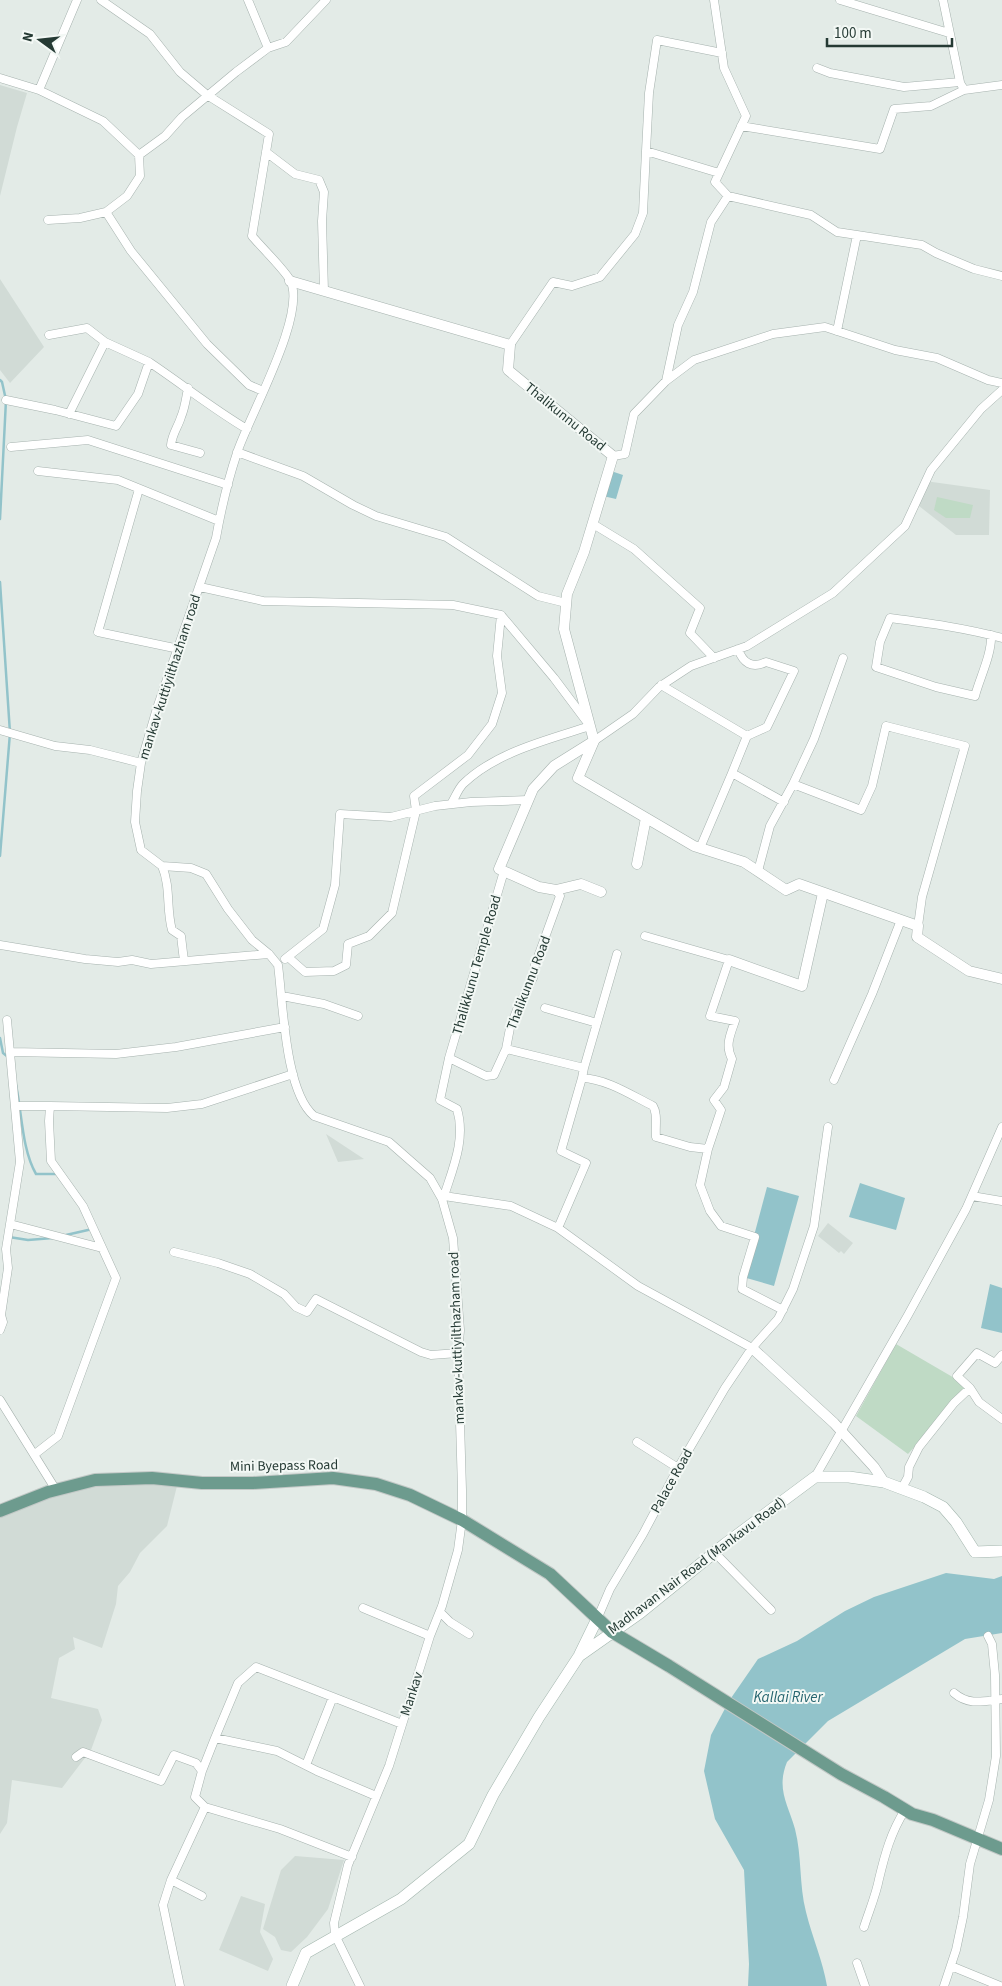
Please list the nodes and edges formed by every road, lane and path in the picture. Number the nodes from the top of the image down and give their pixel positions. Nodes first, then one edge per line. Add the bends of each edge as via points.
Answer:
1 (77, 0) edge
2 (101, 0) edge
3 (248, 0) edge
4 (326, 0) edge
5 (714, 0) edge
6 (840, 0) edge
7 (943, 0) edge
8 (948, 32) junction
9 (268, 48) junction
10 (722, 53) junction
11 (817, 68) dead end
12 (0, 78) edge
13 (1002, 85) edge
14 (962, 86) junction
15 (39, 90) junction
16 (207, 95) junction
17 (741, 126) junction
18 (646, 150) junction
19 (266, 152) junction
20 (139, 155) junction
21 (719, 173) junction
22 (728, 196) junction
23 (106, 212) junction
24 (48, 220) dead end
25 (857, 235) junction
26 (1002, 276) edge
27 (290, 281) junction
28 (324, 290) junction
29 (836, 331) junction
30 (49, 335) dead end
31 (105, 342) junction
32 (510, 345) junction
33 (149, 362) junction
34 (666, 381) junction
35 (1002, 383) edge
36 (188, 388) junction
37 (1002, 390) edge
38 (263, 391) junction
39 (6, 400) dead end
40 (69, 414) junction
41 (247, 430) junction
42 (11, 447) dead end
43 (237, 452) junction
44 (200, 453) dead end
45 (613, 456) junction
46 (38, 471) dead end
47 (228, 485) junction
48 (139, 489) junction
49 (219, 521) junction
50 (593, 524) junction
51 (200, 587) junction
52 (566, 603) junction
53 (501, 615) junction
54 (991, 635) junction
55 (1002, 638) edge
56 (179, 649) junction
57 (738, 649) junction
58 (714, 658) junction
59 (843, 658) dead end
60 (662, 685) junction
61 (590, 726) junction
62 (0, 730) edge
63 (747, 736) junction
64 (594, 741) junction
65 (141, 762) junction
66 (732, 773) junction
67 (793, 784) junction
68 (528, 800) junction
69 (784, 802) junction
70 (451, 804) junction
71 (416, 811) junction
72 (646, 818) junction
73 (700, 848) junction
74 (637, 864) dead end
75 (162, 866) junction
76 (504, 871) junction
77 (758, 871) junction
78 (556, 890) junction
79 (601, 892) dead end
80 (822, 893) junction
81 (901, 920) junction
82 (918, 926) junction
83 (645, 936) dead end
84 (0, 945) edge
85 (269, 954) junction
86 (617, 954) dead end
87 (288, 957) junction
88 (729, 960) junction
89 (184, 961) junction
90 (278, 965) junction
91 (1002, 979) edge
92 (282, 996) junction
93 (545, 1008) dead end
94 (358, 1016) dead end
95 (7, 1020) dead end
96 (597, 1022) junction
97 (284, 1027) junction
98 (506, 1049) junction
99 (11, 1052) junction
100 (449, 1058) junction
101 (584, 1068) junction
102 (293, 1074) junction
103 (582, 1078) junction
104 (834, 1080) dead end
105 (15, 1106) junction
106 (50, 1106) junction
107 (828, 1127) dead end
108 (1002, 1128) edge
109 (708, 1149) junction
110 (972, 1196) junction
111 (443, 1197) junction
112 (1002, 1201) edge
113 (10, 1224) junction
114 (558, 1228) junction
115 (102, 1248) junction
116 (174, 1252) dead end
117 (783, 1310) junction
118 (0, 1330) edge
119 (752, 1348) junction
120 (458, 1353) junction
121 (1002, 1355) edge
122 (970, 1388) junction
123 (0, 1400) edge
124 (1002, 1419) edge
125 (842, 1433) junction
126 (637, 1442) dead end
127 (35, 1454) junction
128 (678, 1468) junction
129 (816, 1477) junction
130 (884, 1482) junction
131 (902, 1488) junction
132 (56, 1490) junction
133 (0, 1512) edge
134 (462, 1520) junction
135 (1002, 1551) edge
136 (714, 1552) junction
137 (363, 1608) dead end
138 (771, 1610) dead end
139 (440, 1612) junction
140 (598, 1617) junction
141 (612, 1632) junction
142 (469, 1634) dead end
143 (430, 1636) junction
144 (988, 1636) dead end
145 (579, 1656) junction
146 (954, 1693) dead end
147 (333, 1697) junction
148 (998, 1699) edge
149 (402, 1724) junction
150 (215, 1738) junction
151 (76, 1757) dead end
152 (306, 1766) junction
153 (202, 1771) junction
154 (376, 1796) junction
155 (205, 1807) junction
156 (905, 1810) junction
157 (979, 1839) junction
158 (1002, 1849) edge
159 (352, 1857) junction
160 (171, 1880) junction
161 (202, 1896) dead end
162 (864, 1927) dead end
163 (335, 1935) junction
164 (857, 1963) dead end
165 (951, 1966) junction
166 (180, 1986) edge
167 (292, 1986) edge
168 (360, 1986) edge
169 (865, 1986) edge
170 (944, 1986) edge
171 (1000, 1986) edge

1 - 15 street
2 - 16 street via 150,34 180,72
3 - 9 street
4 - 9 street via 286,42
5 - 10 street
6 - 8 street
7 - 8 street
8 - 14 street
9 - 16 street
10 - 17 street via 724,68 746,116
10 - 18 street via 657,40 649,93
11 - 14 street via 904,87
12 - 15 street
13 - 14 street
14 - 17 street via 932,106 894,109 880,149
15 - 20 street via 103,121
16 - 19 street via 269,134
16 - 20 street
17 - 21 street
18 - 21 street
18 - 32 street via 643,213 635,234 600,277 572,286 553,282
19 - 27 street via 252,236
19 - 28 street via 296,174 319,180 324,192
20 - 23 street via 140,176 127,196
21 - 22 street via 715,182
22 - 25 street via 811,215 836,232
22 - 34 street via 711,222 693,292 678,325
23 - 24 street
23 - 38 street via 131,251 207,344 249,385
25 - 26 street via 922,244 974,269
25 - 29 street
27 - 28 street
27 - 38 street, mankav-kuttiyilthazham road via 293,301 289,328
28 - 32 street
29 - 34 street via 825,327 773,334 694,360
29 - 35 street via 895,350 937,358
30 - 31 street via 87,328
31 - 33 street
31 - 40 street
32 - 45 street, Thalikunnu Road via 508,370
33 - 36 street
33 - 40 street via 138,394 116,426
34 - 45 street via 634,414 625,454
36 - 41 street
36 - 44 street via 171,445
37 - 57 street via 981,409 931,470 904,526 833,593
38 - 41 street, mankav-kuttiyilthazham road
39 - 40 street
41 - 43 street, mankav-kuttiyilthazham road
42 - 47 street via 88,440
43 - 47 street, mankav-kuttiyilthazham road
43 - 52 street via 303,476 376,516 446,537 538,596
45 - 50 street, Thalikunnu Road
46 - 48 street via 118,480
47 - 49 street, mankav-kuttiyilthazham road
48 - 49 street
48 - 56 street via 98,632
49 - 51 street, mankav-kuttiyilthazham road
50 - 52 street, Thalikunnu Road
50 - 58 street via 634,549 700,608 690,633
51 - 53 street via 263,601 453,605
51 - 56 street, mankav-kuttiyilthazham road
52 - 61 street, Thalikunnu Road via 564,629
53 - 61 street
53 - 71 street via 497,656 502,692 492,724 468,755 414,796
54 - 54 street via 890,618 880,642 876,667 975,696 990,649
54 - 55 street
56 - 65 street, mankav-kuttiyilthazham road
57 - 58 street
57 - 63 street via 741,658 750,664 758,666 766,662 794,671 766,727
58 - 60 street via 691,666
59 - 67 street via 814,739
60 - 63 street
60 - 64 street via 632,714
61 - 64 street, Thalikunnu Road
61 - 70 street via 517,751 490,764 462,785
62 - 65 street via 55,746
63 - 66 street
64 - 68 street via 554,766 533,789
64 - 72 street via 578,778
65 - 75 street, mankav-kuttiyilthazham road via 135,822 140,850
66 - 69 street
66 - 73 street
67 - 69 street
67 - 82 street via 861,810 872,786 886,726 964,746 922,897
68 - 70 street
68 - 76 street via 499,869
69 - 77 street via 770,826
70 - 71 street
71 - 87 street via 391,817 340,814 335,885 323,929
71 - 87 street via 392,913 369,936 348,944 346,965 334,971 305,972
72 - 73 street
72 - 74 street
73 - 77 street via 744,862
75 - 85 street via 190,868 206,874 252,940
75 - 89 street via 167,878 172,930 181,936
76 - 78 street via 539,887
76 - 100 street, Thalikkunu Temple Road
77 - 80 street via 786,890 799,884
78 - 79 street via 581,884
78 - 98 street, Thalikunnu Road via 560,896 533,978 510,1028
80 - 81 street
80 - 88 street via 802,986
81 - 82 street
81 - 104 street
82 - 91 street via 917,937 969,971
83 - 88 street
84 - 89 street via 118,962
85 - 89 street
85 - 90 street
86 - 96 street
87 - 90 street
88 - 109 street via 710,1016 735,1021 727,1050 732,1060 724,1086 714,1100 721,1110
90 - 92 street, mankav-kuttiyilthazham road
92 - 94 street via 324,1004
92 - 97 street, mankav-kuttiyilthazham road
93 - 96 street
95 - 99 street
96 - 101 street
97 - 99 street via 176,1047 116,1054
97 - 102 street, mankav-kuttiyilthazham road
98 - 100 street, Thalikunnu Road via 494,1075 486,1076
98 - 101 street, Thalikunnu Road
99 - 105 street
100 - 111 street via 440,1100 458,1109 461,1133 458,1153
101 - 103 street
102 - 106 street via 202,1104 167,1108
102 - 111 street, mankav-kuttiyilthazham road via 307,1111 389,1142 430,1178
103 - 109 street via 591,1078 620,1089 653,1106 656,1111 656,1137 690,1148
103 - 114 street via 561,1151 586,1163
105 - 106 street
105 - 113 street via 20,1162
106 - 115 street via 51,1161 83,1206
107 - 117 street, Palace Road via 814,1226
108 - 110 street
109 - 117 street via 700,1185 710,1211 720,1226 755,1237 742,1289
110 - 112 street
110 - 125 street
111 - 114 street via 511,1206
111 - 120 street, mankav-kuttiyilthazham road via 453,1238 460,1330
113 - 115 street
113 - 118 street
114 - 119 street via 638,1286
115 - 127 street via 116,1278 58,1436
116 - 120 street via 250,1274 284,1294 306,1312 316,1299 421,1352 431,1355
117 - 119 street, Palace Road
119 - 125 street via 834,1422
119 - 128 street, Palace Road
120 - 134 street, mankav-kuttiyilthazham road
121 - 122 street via 995,1363 976,1353 956,1376
122 - 124 street via 980,1402
122 - 131 street via 919,1447
123 - 127 street
125 - 129 street
125 - 130 street
126 - 128 street
127 - 132 street
128 - 140 street, Palace Road via 610,1589
129 - 130 main road
129 - 136 main road, Madhavan Nair Road (Mankavu Road)
130 - 131 main road
131 - 135 main road via 943,1507 975,1552
132 - 133 main road, Mini Byepass Road
132 - 134 main road, Mini Byepass Road via 95,1480 152,1478 202,1483 253,1483 333,1478 376,1484
134 - 139 street, Mankav via 458,1550
134 - 140 main road, Mini Byepass Road via 550,1574
136 - 138 street
136 - 141 main road, Madhavan Nair Road (Mankavu Road)
137 - 143 street
139 - 142 street
139 - 143 street, Mankav
140 - 141 main road, Mini Byepass Road
140 - 145 main road, Madhavan Nair Road (Mankavu Road)
141 - 145 main road, Madhavan Nair Road (Mankavu Road)
141 - 156 main road, Mini Byepass Road via 815,1759
143 - 149 street, Mankav
144 - 148 street via 992,1644
145 - 163 main road, Madhavan Nair Road (Mankavu Road) via 493,1795 469,1844 401,1899
146 - 148 street via 963,1700 975,1702
147 - 149 street
147 - 150 street via 256,1667 238,1683
147 - 152 street
148 - 157 street via 996,1756
149 - 154 street, Mankav
150 - 152 street via 276,1751
150 - 153 street
151 - 153 street via 83,1752 161,1782 174,1756 196,1763
152 - 154 street
153 - 155 street via 195,1797
154 - 159 street, Mankav
155 - 159 street via 280,1829
155 - 160 street
156 - 157 main road
156 - 162 street via 894,1827
157 - 158 main road
157 - 165 street via 970,1864 963,1917
159 - 163 street, Mankav via 334,1922
160 - 161 street
160 - 166 street via 163,1905
163 - 167 main road, Madhavan Nair Road (Mankavu Road) via 306,1953
163 - 168 street
164 - 169 street
165 - 170 street
165 - 171 street

